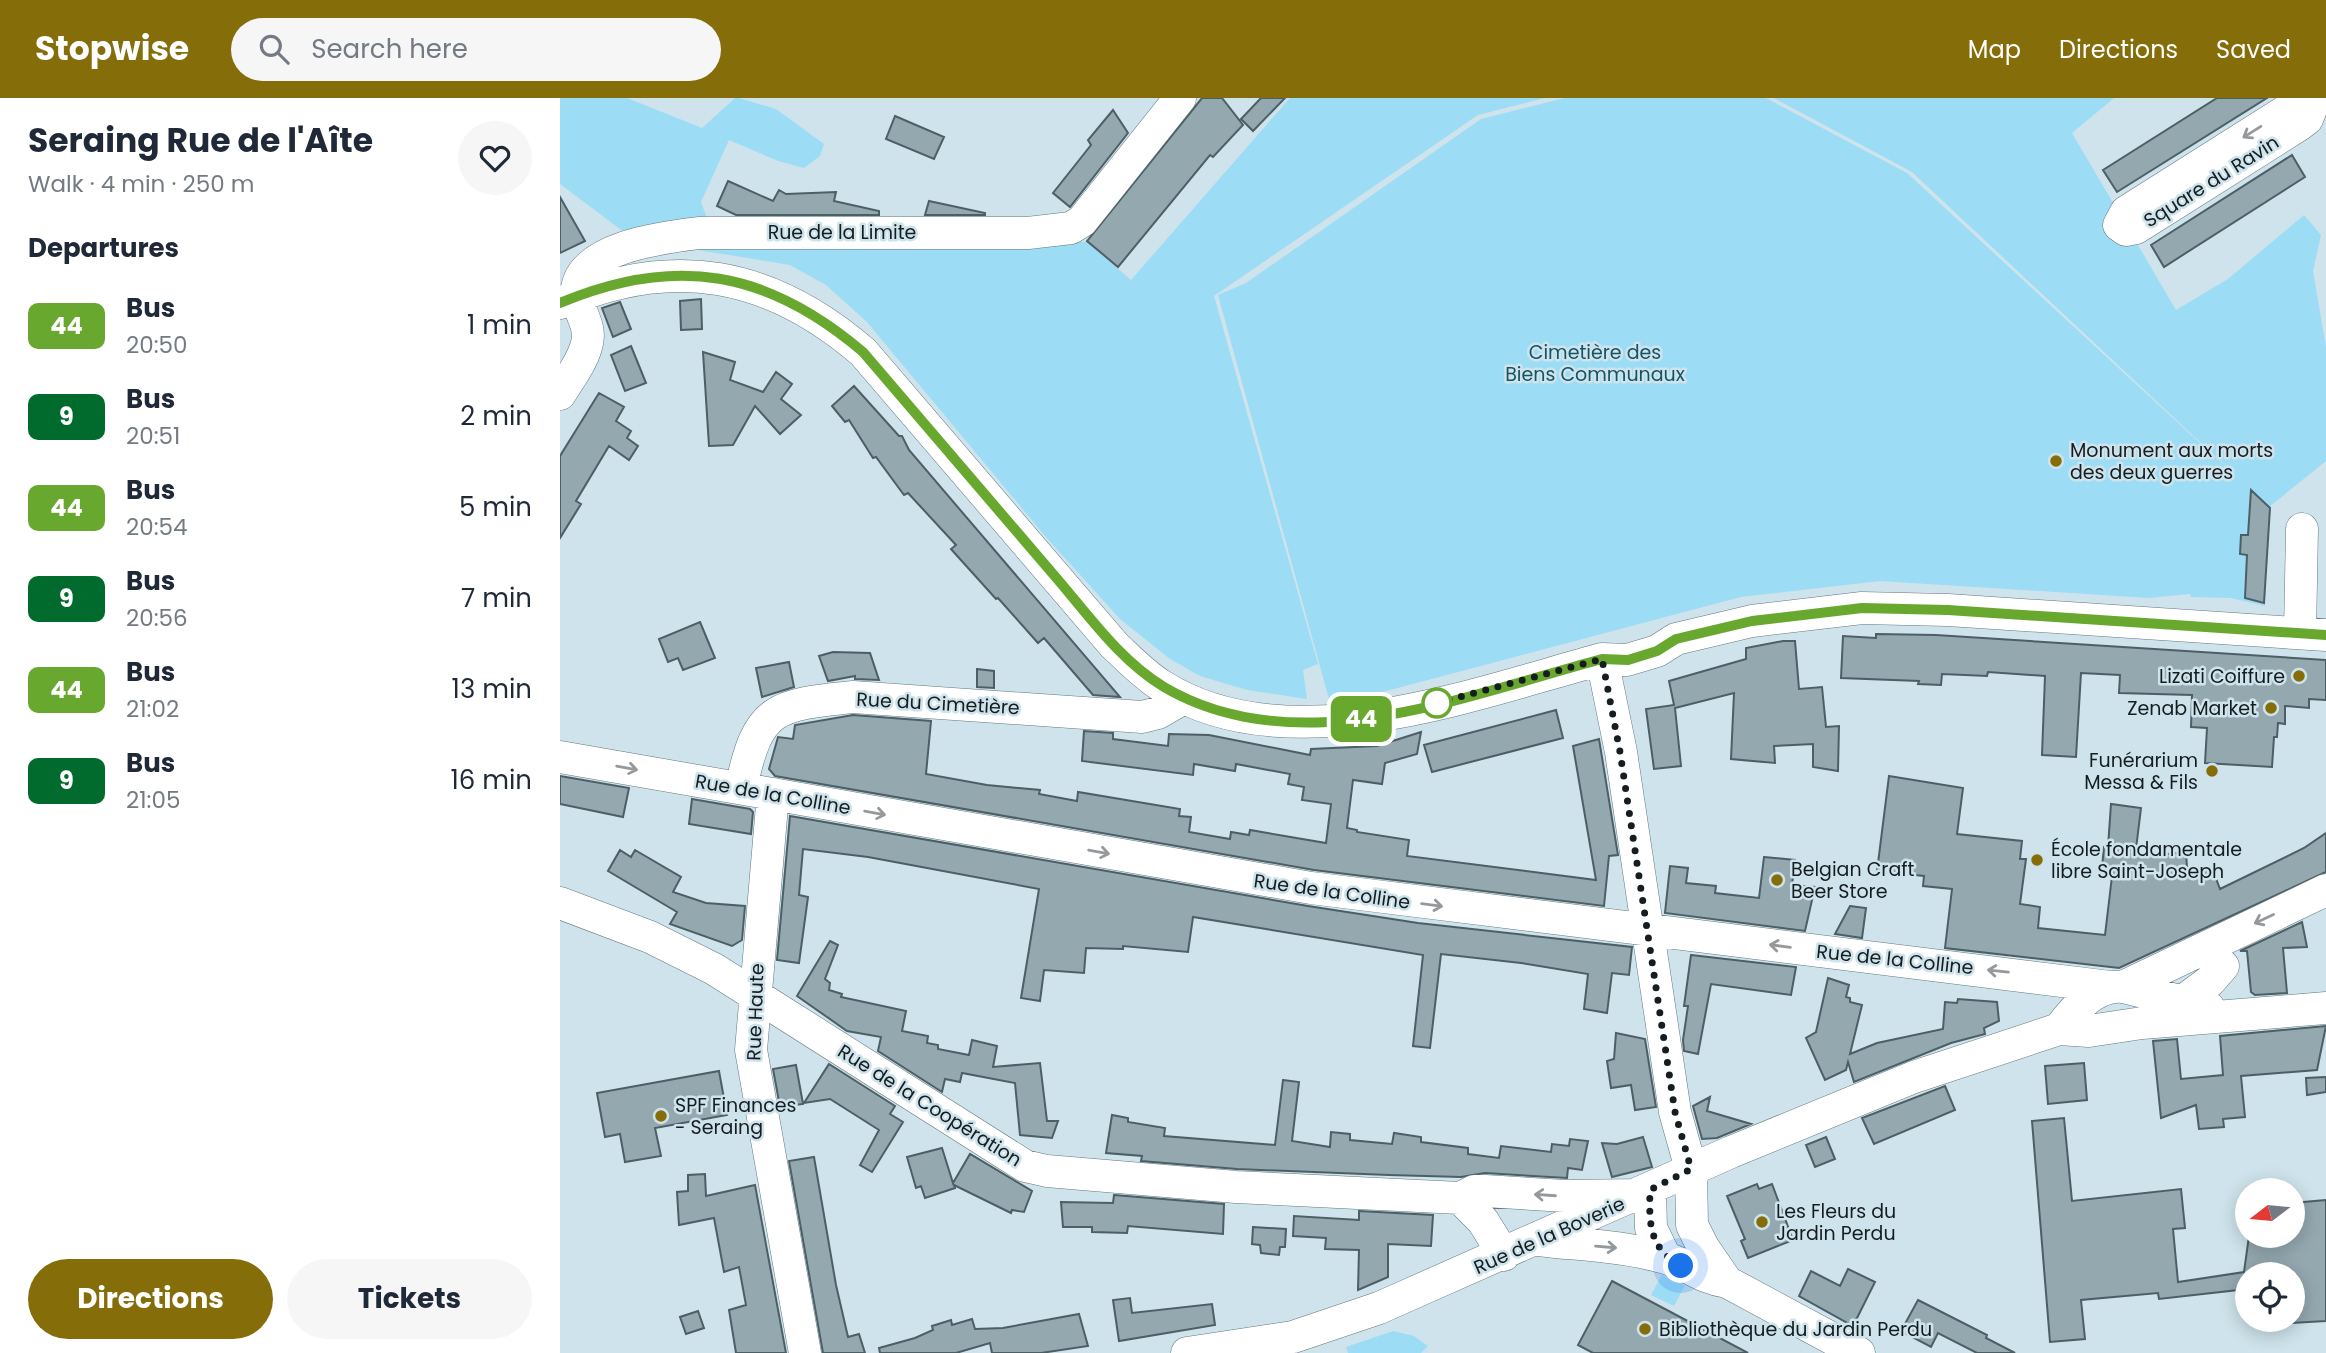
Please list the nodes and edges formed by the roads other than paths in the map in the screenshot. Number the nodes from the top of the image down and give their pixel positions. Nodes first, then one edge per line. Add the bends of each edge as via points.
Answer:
1 (1180, 98) edge
2 (2318, 101) edge
3 (568, 300) edge
4 (560, 394) edge
5 (2302, 529) dead end
6 (2313, 634) edge
7 (1602, 659) junction
8 (1184, 698) junction
9 (560, 757) edge
10 (741, 788) junction
11 (773, 794) junction
12 (2326, 890) edge
13 (560, 903) edge
14 (1648, 932) junction
15 (2214, 957) junction
16 (2138, 992) junction
17 (754, 993) junction
18 (2181, 1002) junction
19 (2326, 1008) edge
20 (2243, 1014) junction
21 (2059, 1029) junction
22 (1691, 1169) junction
23 (1499, 1193) junction
24 (1644, 1193) junction
25 (1460, 1198) junction
26 (1692, 1225) junction
27 (1517, 1249) junction
28 (1665, 1257) junction
29 (1727, 1282) junction
30 (805, 1353) edge
31 (1187, 1353) edge
32 (1860, 1353) edge

1 - 3 street, Rue de la Limite via 1082,221 1071,228 1028,233 724,232 663,238 590,264
2 -> 2 street, Square du Ravin via 2288,109 2126,212 2119,225 2126,230 2136,228 2299,125
3 - 4 street via 589,331 586,346
3 - 8 street via 626,280 702,275 743,283 813,313 863,352 1114,645 1148,676
5 - 6 street
6 - 7 street via 1890,608 1793,615 1676,639 1647,655
7 - 8 street via 1362,719 1290,722 1242,717
7 - 14 street
8 - 10 street, Rue du Cimetière via 1142,717 853,697 818,701 772,715 758,728
9 -> 10 street, Rue de la Colline
10 - 11 street, Rue de la Colline
11 -> 14 street, Rue de la Colline via 1240,877
11 - 17 street, Rue Haute
12 -> 15 street
13 - 17 street, Rue de la Coopération via 674,948
16 -> 14 street, Rue de la Colline via 2011,972
14 - 22 street via 1675,1112
15 - 16 street
15 - 18 street via 2210,981
15 - 20 street
16 - 18 street
16 - 20 street
16 - 21 street via 2080,1031
16 - 21 street via 2082,1003
17 - 25 street, Rue de la Coopération via 1026,1166 1236,1187
17 - 30 street, Rue Haute via 753,1073
18 - 20 street
19 - 20 street
21 - 22 street, Rue de la Boverie via 1914,1077
22 - 24 street, Rue de la Boverie
22 - 26 street
24 -> 23 street, Rue de la Coopération
23 - 25 street, Rue de la Coopération via 1474,1191
23 - 27 street via 1514,1207 1522,1233
24 - 26 street
24 - 27 street, Rue de la Boverie
24 - 28 street via 1651,1228
25 - 27 street
26 - 29 street
27 -> 28 street
27 - 31 street, Rue de la Boverie via 1334,1325 1253,1345
28 - 29 street via 1704,1278
29 - 32 street

